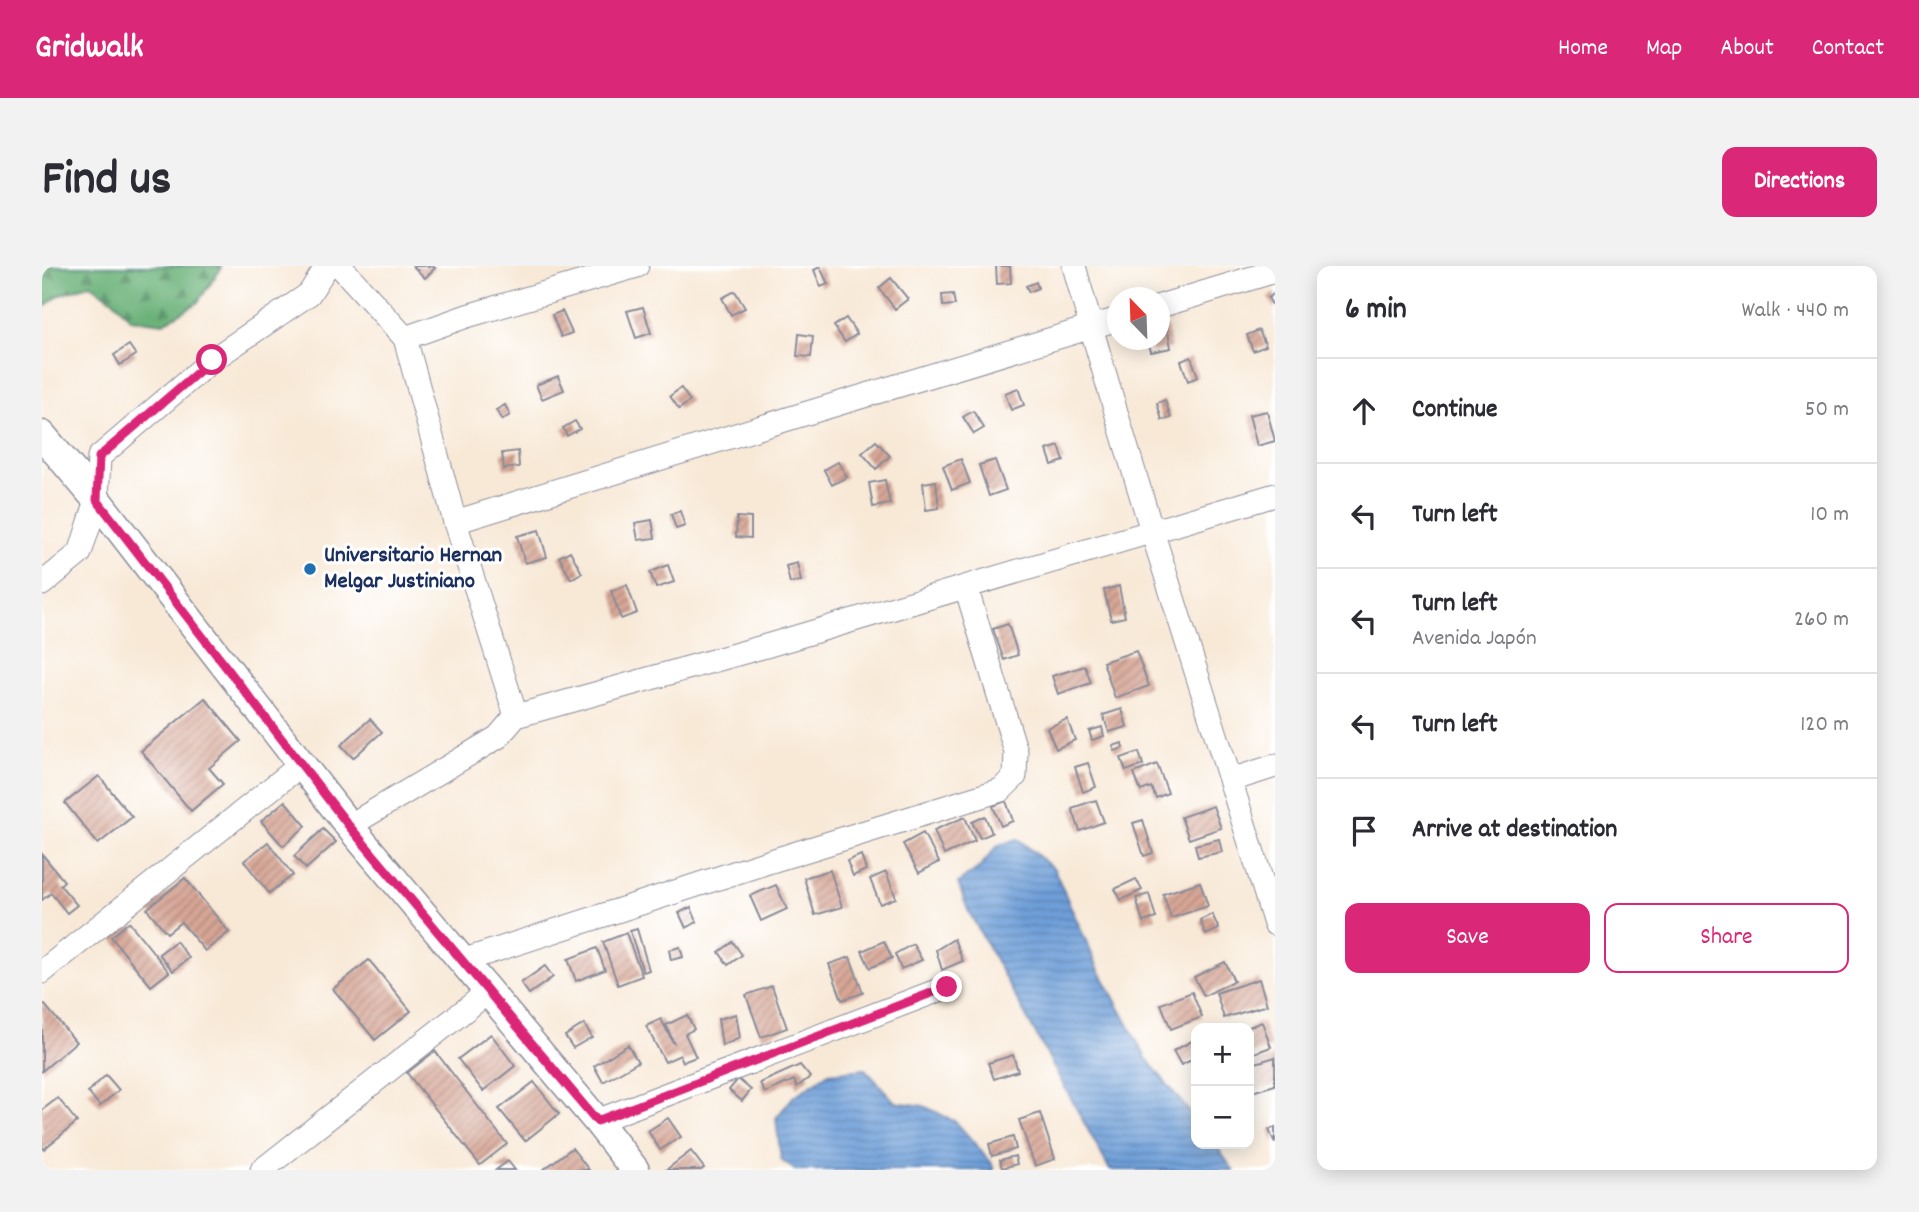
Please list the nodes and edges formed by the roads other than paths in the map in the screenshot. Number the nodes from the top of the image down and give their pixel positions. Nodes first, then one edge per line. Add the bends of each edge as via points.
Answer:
1 (327, 266) edge
2 (340, 266) edge
3 (637, 266) edge
4 (1074, 266) edge
5 (1275, 271) edge
6 (1170, 303) edge
7 (1107, 322) edge
8 (1091, 327) junction
9 (405, 338) junction
10 (42, 435) edge
11 (1275, 495) edge
12 (97, 500) junction
13 (455, 522) junction
14 (1153, 531) junction
15 (42, 584) edge
16 (966, 587) junction
17 (516, 716) junction
18 (302, 764) junction
19 (1275, 766) edge
20 (1231, 780) junction
21 (349, 826) junction
22 (1275, 924) edge
23 (462, 961) junction
24 (42, 972) edge
25 (947, 987) dead end
26 (488, 992) junction
27 (597, 1121) junction
28 (262, 1170) edge
29 (635, 1170) edge

1 - 12 street via 309,294 212,360 99,457
2 - 9 street
3 - 9 street
4 - 8 street
5 - 6 street
7 - 8 street
8 - 13 street
8 - 14 street
9 - 13 street
10 - 12 street
11 - 14 street
12 - 15 street via 80,553
12 - 18 street
13 - 17 street
14 - 16 street
14 - 20 street
16 - 17 street
16 - 23 street via 1016,752 1015,776 1001,790
17 - 21 street via 498,737
18 - 21 street
18 - 24 street
19 - 20 street
20 - 22 street
21 - 23 street
23 - 26 street
25 - 27 street
26 - 27 street
26 - 28 street
27 - 29 street

